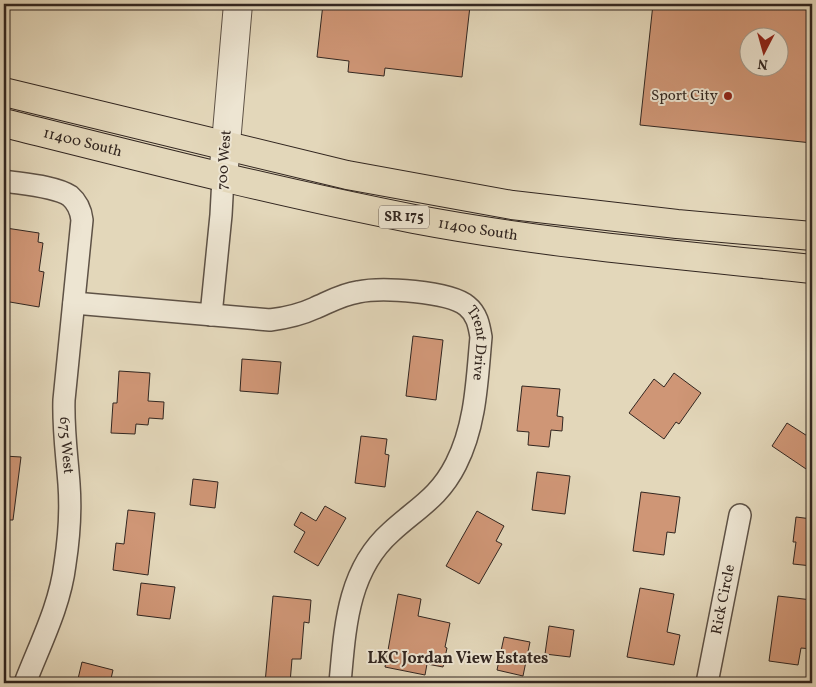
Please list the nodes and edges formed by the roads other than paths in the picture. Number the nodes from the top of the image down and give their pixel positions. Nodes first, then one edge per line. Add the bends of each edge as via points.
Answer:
1 (238, 4) edge
2 (4, 92) edge
3 (4, 123) edge
4 (226, 145) junction
5 (223, 178) junction
6 (4, 181) edge
7 (812, 236) edge
8 (812, 269) edge
9 (74, 303) junction
10 (211, 315) junction
11 (740, 515) dead end
12 (25, 683) edge
13 (340, 683) edge
14 (707, 683) edge

1 - 4 street, 700 West
2 - 4 main road, 11400 South / SR 175
3 - 5 main road, 11400 South / SR 175
4 - 5 street, 700 West
4 - 7 main road, 11400 South / SR 175 via 347,175 512,205
5 - 8 main road, 11400 South / SR 175 via 416,219 580,245
5 - 10 street, 700 West
6 - 9 street, 675 West via 60,192 76,203 82,220
9 - 10 street, Trent Drive
9 - 12 street, 675 West via 63,429 70,513 65,566 52,616
10 - 13 street, Trent Drive via 270,320 294,317 357,292 393,291 456,300 468,306 479,326 478,368 466,442 444,485 390,532 366,563 349,604
11 - 14 street, Rick Circle

